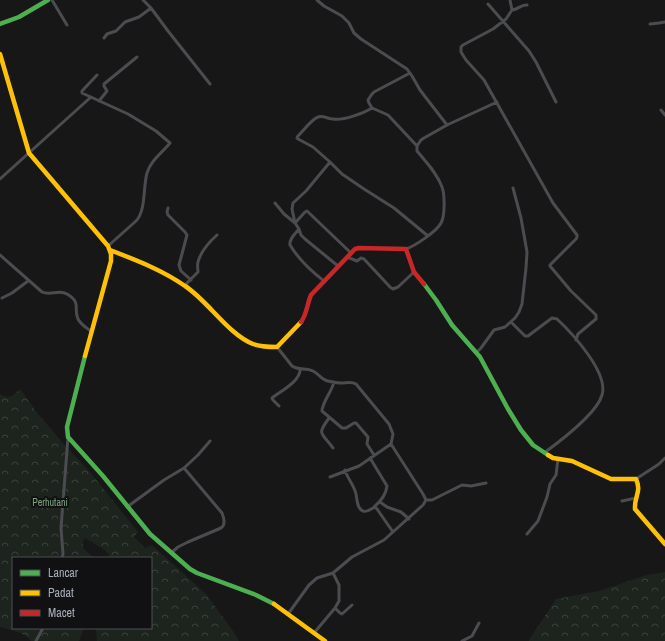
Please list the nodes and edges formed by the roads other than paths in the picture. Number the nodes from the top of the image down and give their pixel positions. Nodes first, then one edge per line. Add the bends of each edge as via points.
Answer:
1 (48, 0) edge
2 (52, 0) edge
3 (143, 0) edge
4 (317, 0) edge
5 (510, 0) edge
6 (488, 4) dead end
7 (527, 5) dead end
8 (151, 8) junction
9 (512, 10) junction
10 (503, 22) junction
11 (665, 22) edge
12 (0, 24) edge
13 (67, 24) dead end
14 (650, 24) dead end
15 (104, 38) dead end
16 (0, 55) edge
17 (137, 57) dead end
18 (410, 73) junction
19 (98, 75) dead end
20 (210, 84) dead end
21 (91, 97) junction
22 (99, 101) junction
23 (496, 102) junction
24 (556, 102) dead end
25 (372, 108) junction
26 (660, 110) dead end
27 (665, 115) edge
28 (447, 125) junction
29 (417, 146) junction
30 (29, 153) junction
31 (330, 162) junction
32 (0, 179) edge
33 (513, 188) dead end
34 (274, 203) dead end
35 (168, 208) dead end
36 (295, 223) junction
37 (299, 228) junction
38 (217, 235) dead end
39 (428, 236) junction
40 (109, 248) junction
41 (406, 249) junction
42 (349, 255) junction
43 (0, 256) edge
44 (338, 266) junction
45 (414, 272) junction
46 (191, 280) junction
47 (28, 281) junction
48 (324, 281) junction
49 (185, 285) junction
50 (2, 298) dead end
51 (511, 322) junction
52 (92, 332) junction
53 (576, 340) junction
54 (276, 347) junction
55 (476, 353) junction
56 (300, 369) junction
57 (334, 382) junction
58 (279, 406) dead end
59 (329, 418) junction
60 (68, 437) junction
61 (210, 441) dead end
62 (391, 444) junction
63 (333, 448) dead end
64 (544, 453) junction
65 (374, 455) junction
66 (370, 458) junction
67 (665, 458) edge
68 (558, 459) junction
69 (184, 468) junction
70 (345, 470) junction
71 (330, 477) dead end
72 (636, 479) junction
73 (486, 482) dead end
74 (636, 498) junction
75 (426, 500) junction
76 (622, 500) dead end
77 (380, 502) junction
78 (127, 507) junction
79 (374, 507) junction
80 (409, 519) junction
81 (393, 532) junction
82 (527, 534) dead end
83 (665, 544) edge
84 (171, 553) junction
85 (62, 557) edge
86 (333, 573) junction
87 (352, 605) dead end
88 (334, 609) junction
89 (288, 614) junction
90 (479, 623) dead end
91 (42, 629) edge
92 (314, 633) junction
93 (36, 641) edge
94 (326, 641) edge
95 (462, 641) edge

1 - 12 main road
2 - 13 street
3 - 8 street
4 - 18 street via 342,16 361,39 404,66
5 - 9 street
6 - 10 street
7 - 9 street
8 - 15 street via 139,17 125,22
8 - 20 street
9 - 10 street
10 - 23 street via 461,47 466,60 484,80
10 - 24 street via 533,56
11 - 14 street
16 - 30 main road
17 - 22 street via 104,84 107,91
18 - 25 street via 372,94 368,100
18 - 28 street
19 - 21 street via 82,92
21 - 22 street
21 - 30 street
22 - 40 street via 128,114 170,143 154,160 148,171 140,217
23 - 28 street
23 - 53 street via 546,190 577,235 550,265 571,291 596,315 596,319 578,334
25 - 29 street via 388,115
25 - 31 street via 361,114 340,119 318,116 298,136 298,139 313,147
26 - 27 street
28 - 29 street via 424,138
29 - 39 street via 443,189 445,198 441,223
30 - 32 street
30 - 40 main road
31 - 36 street via 293,203
31 - 39 street via 342,174 394,208
33 - 51 street via 527,252 522,304
34 - 36 street
35 - 46 street via 168,214 187,235 179,265 181,271
36 - 37 street
36 - 42 street via 307,212
37 - 44 street via 305,239
37 - 48 street via 290,245 312,272
38 - 46 street via 204,248 197,263 198,272
39 - 41 street
40 - 49 main road
40 - 52 main road via 111,261
41 - 42 main road via 360,248
41 - 45 main road
42 - 44 main road
42 - 45 street via 356,261 364,259 391,289 398,287
43 - 47 street
44 - 48 main road
45 - 55 main road via 452,325
46 - 49 street
47 - 50 street via 12,294
47 - 52 street via 45,294 60,291 73,298 80,321
48 - 54 main road via 309,298 304,319
49 - 54 main road via 240,337 260,347
51 - 53 street via 528,336 550,319 555,319
51 - 55 street via 494,330
52 - 60 main road via 67,427
53 - 64 street via 599,372 603,394 588,416
54 - 56 street via 292,366
55 - 64 main road via 521,430 533,445
56 - 57 street via 312,370 325,380
56 - 58 street via 297,379 272,398
57 - 59 street via 322,409
57 - 62 street via 356,384 389,424
59 - 63 street via 321,432
59 - 65 street via 344,428 356,423 368,437 368,446
60 - 78 main road
60 - 85 street via 61,528
61 - 69 street
62 - 65 street
62 - 75 street
64 - 68 main road
65 - 66 street
66 - 70 street via 359,466
66 - 77 street via 387,486
67 - 72 street
68 - 72 main road via 568,460 612,479
68 - 82 street via 556,475 550,484 538,521
69 - 78 street
69 - 84 street via 222,513 224,524 221,528 182,544
70 - 71 street
70 - 79 street via 354,487 360,508 365,512
72 - 74 main road via 640,487
73 - 75 street via 471,486 462,485 432,500
74 - 76 street
74 - 83 main road via 637,511
75 - 80 street
77 - 79 street
77 - 80 street
78 - 84 main road via 150,534
79 - 81 street
80 - 81 street
81 - 86 street via 384,540 352,557
84 - 89 main road via 193,571 256,595
86 - 88 street via 340,587 339,601
86 - 89 street via 322,575 313,581
87 - 88 street via 342,614
88 - 92 street
89 - 92 main road
90 - 95 street via 472,636
91 - 93 street
92 - 94 main road

